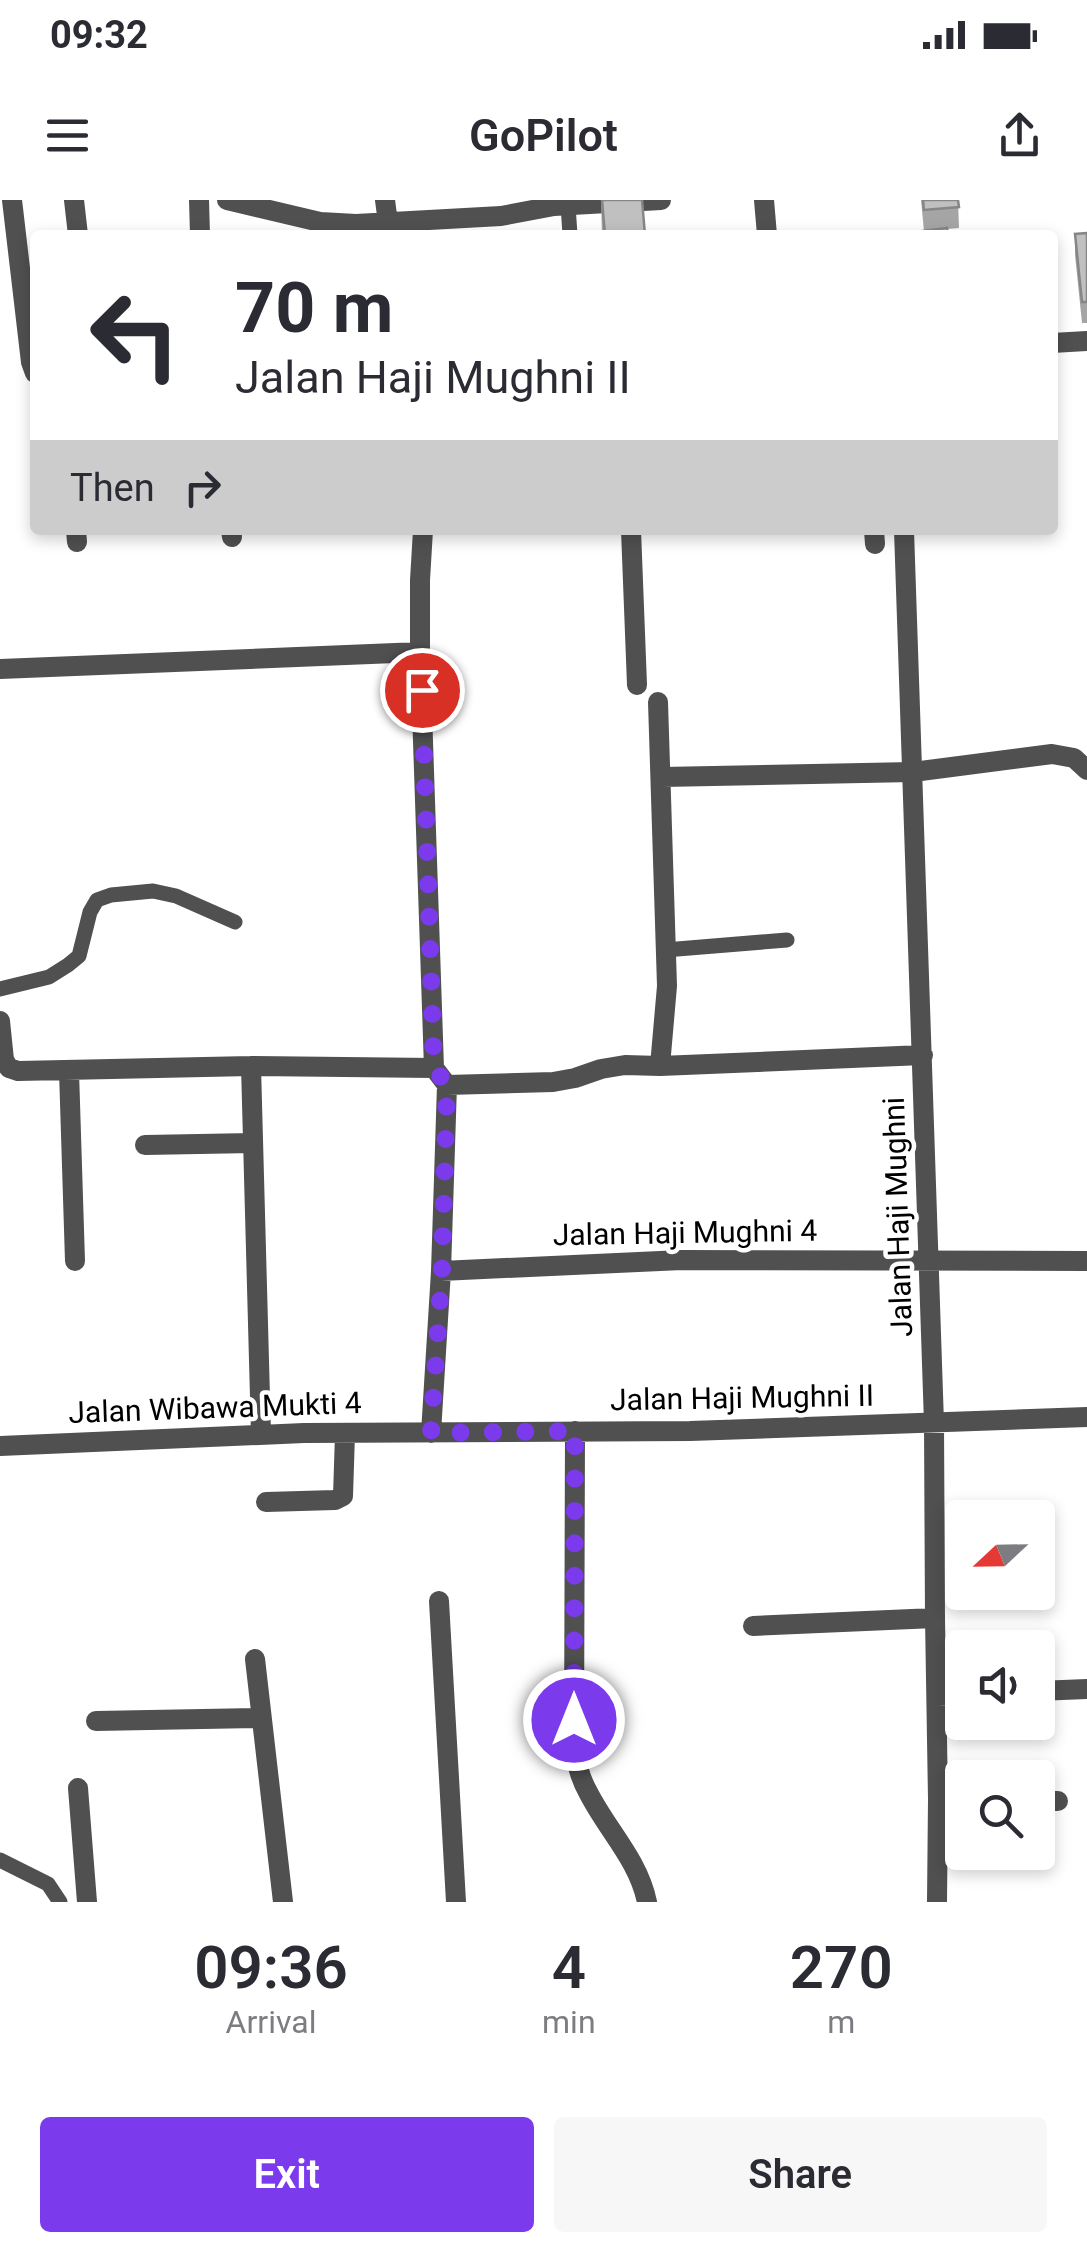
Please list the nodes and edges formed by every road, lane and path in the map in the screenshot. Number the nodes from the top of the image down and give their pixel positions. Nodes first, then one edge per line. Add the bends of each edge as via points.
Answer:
1 (12, 200) edge
2 (74, 200) edge
3 (199, 200) edge
4 (227, 200) edge
5 (385, 200) edge
6 (661, 200) edge
7 (764, 200) edge
8 (559, 204) edge
9 (388, 223) junction
10 (500, 225) edge
11 (77, 230) edge
12 (200, 230) edge
13 (568, 230) edge
14 (767, 230) edge
15 (1087, 340) edge
16 (1058, 342) edge
17 (30, 353) edge
18 (423, 535) edge
19 (631, 535) edge
20 (904, 535) edge
21 (420, 652) junction
22 (0, 670) edge
23 (637, 685) dead end
24 (658, 702) dead end
25 (1087, 770) edge
26 (913, 772) junction
27 (662, 776) junction
28 (235, 922) dead end
29 (787, 940) dead end
30 (666, 950) junction
31 (0, 990) edge
32 (0, 1021) edge
33 (923, 1055) junction
34 (251, 1066) junction
35 (660, 1066) junction
36 (69, 1071) junction
37 (440, 1076) junction
38 (252, 1143) junction
39 (145, 1145) dead end
40 (930, 1259) junction
41 (75, 1262) dead end
42 (1087, 1262) edge
43 (442, 1270) junction
44 (1087, 1417) edge
45 (934, 1423) junction
46 (575, 1431) junction
47 (431, 1433) junction
48 (261, 1434) junction
49 (345, 1434) junction
50 (0, 1446) edge
51 (266, 1502) dead end
52 (439, 1601) dead end
53 (934, 1618) junction
54 (753, 1626) dead end
55 (255, 1660) dead end
56 (1087, 1689) edge
57 (1055, 1690) edge
58 (938, 1696) junction
59 (945, 1696) edge
60 (262, 1718) junction
61 (96, 1721) dead end
62 (78, 1788) dead end
63 (938, 1799) junction
64 (945, 1799) edge
65 (0, 1860) edge
66 (60, 1902) edge
67 (87, 1902) edge
68 (282, 1902) edge
69 (456, 1902) edge
70 (647, 1902) edge
71 (937, 1902) edge

1 - 17 street
2 - 11 street
3 - 12 street
4 - 9 street via 320,222
5 - 9 street
6 - 8 street
7 - 14 street
8 - 10 street
8 - 13 lane
9 - 10 street
15 - 16 street
18 - 21 street
19 - 23 street
20 - 26 street, Jalan Haji Mughni
21 - 22 street
21 - 37 street
24 - 27 street
25 - 26 street via 1074,758 1052,754
26 - 27 street
26 - 33 street, Jalan Haji Mughni
27 - 30 street
28 - 31 lane via 176,896 111,895 90,912 79,956 49,977
29 - 30 lane
30 - 35 street
32 - 36 street via 9,1068
33 - 35 street
33 - 40 street, Jalan Haji Mughni
34 - 36 street
34 - 37 street
34 - 38 street
35 - 37 street via 625,1065 553,1082
36 - 41 street
37 - 43 street
38 - 39 street
38 - 48 street
40 - 42 street, Jalan Haji Mughni 4
40 - 43 street, Jalan Haji Mughni 4
40 - 45 street, Jalan Haji Mughni
43 - 47 street
44 - 45 street, Jalan Haji Mughni II
45 - 46 street, Jalan Haji Mughni II
45 - 53 street, Jalan Haji Mughni
46 - 47 street, Jalan Haji Mughni II
46 - 70 street via 574,1748 588,1794 624,1847
47 - 49 street, Jalan Wibawa Mukti 4
48 - 49 street, Jalan Wibawa Mukti 4
48 - 50 street, Jalan Wibawa Mukti 4
49 - 51 street via 343,1496
52 - 69 street
53 - 54 street
53 - 58 street, Jalan Haji Mughni
55 - 60 street
56 - 57 street
58 - 59 street
58 - 63 street, Jalan Haji Mughni
60 - 61 street
60 - 68 street
62 - 67 street
63 - 64 street
63 - 71 street, Jalan Haji Mughni
65 - 66 lane via 48,1884

